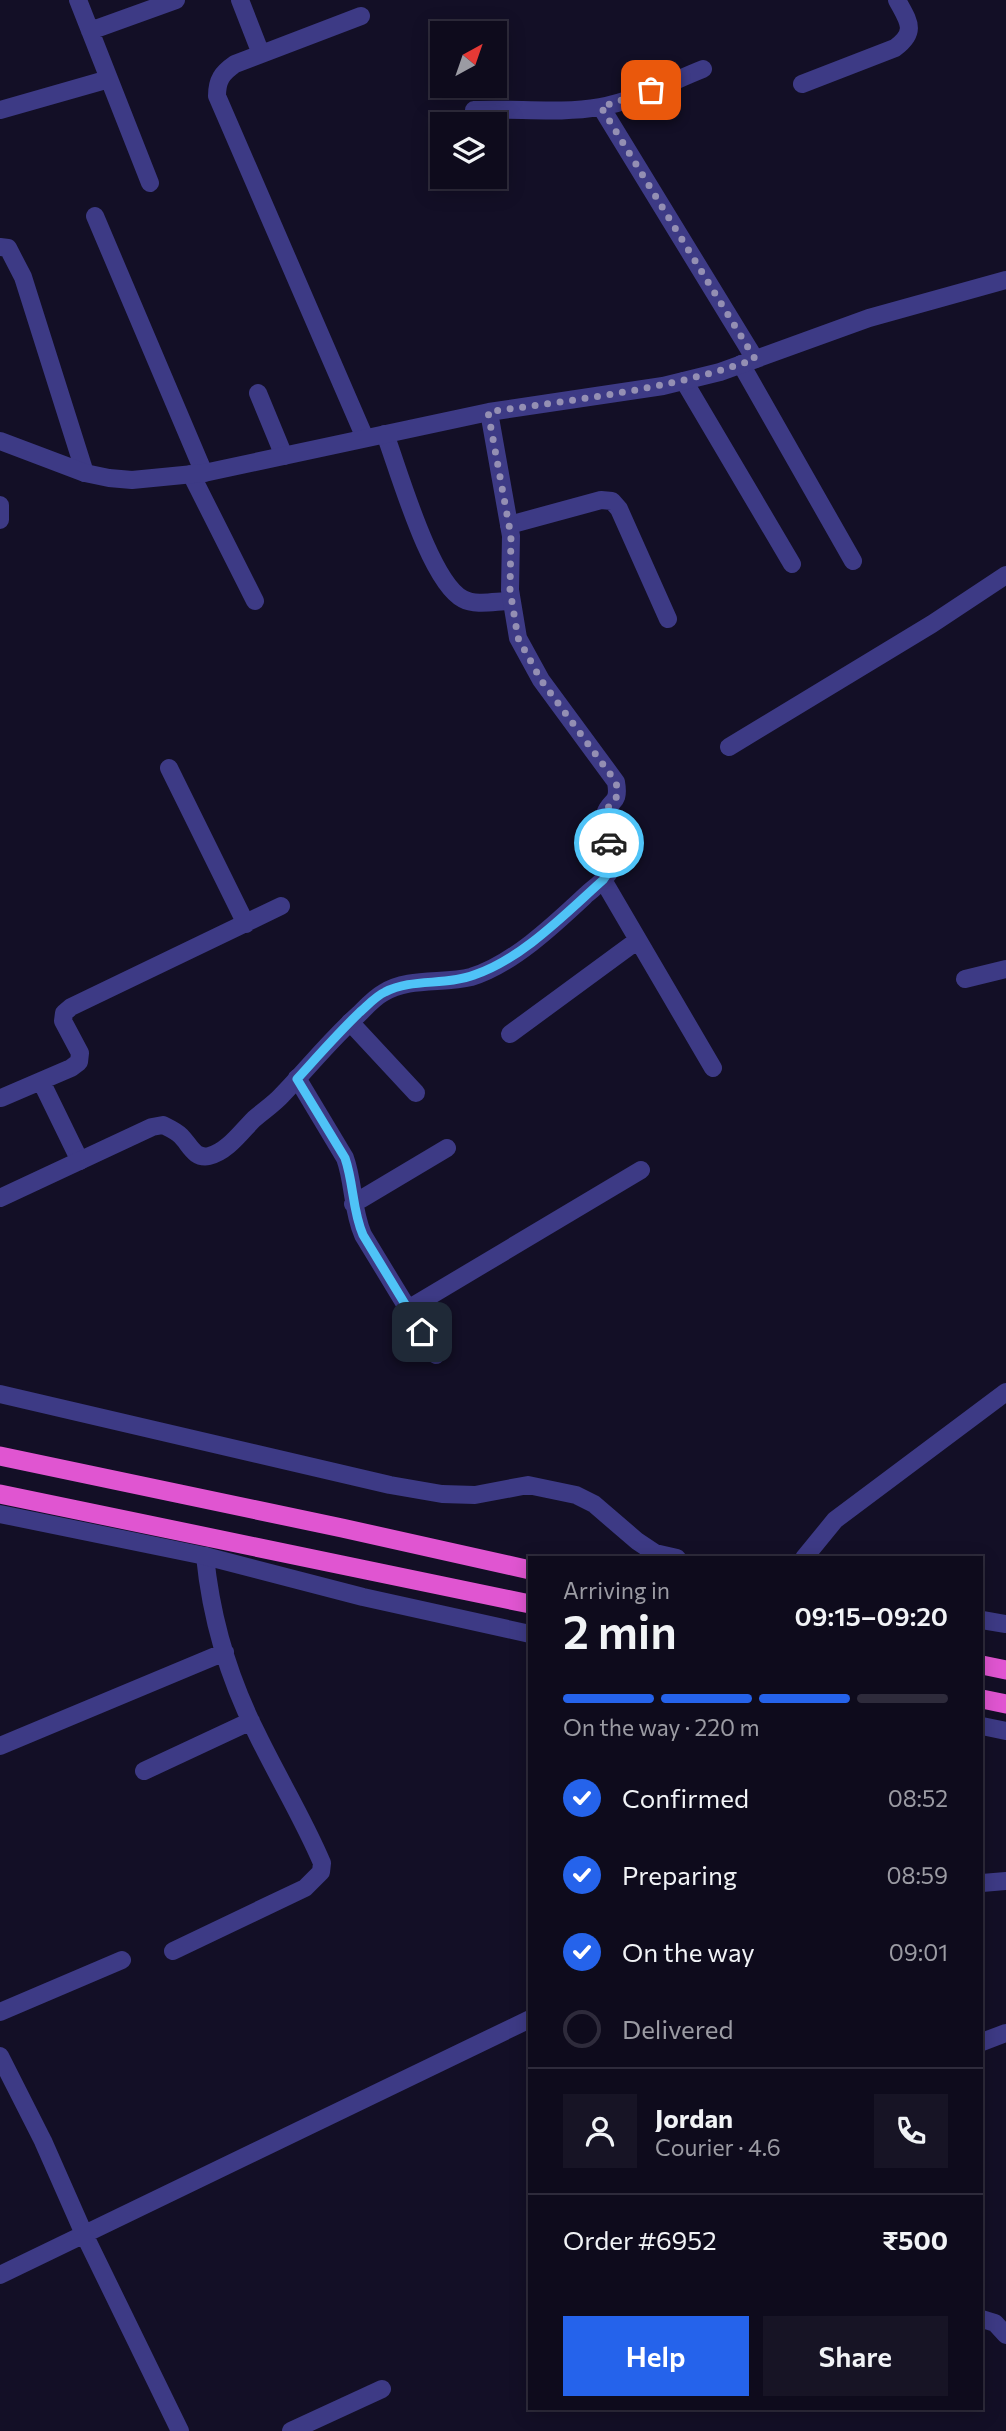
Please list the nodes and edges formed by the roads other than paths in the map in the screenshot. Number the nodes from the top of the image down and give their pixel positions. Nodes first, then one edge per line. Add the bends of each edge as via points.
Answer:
1 (78, 0) edge
2 (176, 0) edge
3 (240, 0) edge
4 (897, 0) edge
5 (361, 16) dead end
6 (90, 31) junction
7 (261, 54) junction
8 (703, 69) dead end
9 (109, 79) junction
10 (802, 84) dead end
11 (601, 107) junction
12 (0, 110) edge
13 (474, 110) dead end
14 (150, 183) dead end
15 (95, 216) dead end
16 (0, 247) edge
17 (1006, 280) edge
18 (748, 362) junction
19 (684, 381) junction
20 (258, 393) dead end
21 (488, 412) junction
22 (385, 434) junction
23 (365, 438) junction
24 (0, 441) edge
25 (284, 456) junction
26 (85, 473) junction
27 (197, 473) junction
28 (0, 505) edge
29 (0, 520) edge
30 (509, 525) junction
31 (853, 561) dead end
32 (792, 564) dead end
33 (1006, 575) edge
34 (255, 601) dead end
35 (511, 601) junction
36 (668, 619) dead end
37 (730, 747) dead end
38 (169, 768) dead end
39 (603, 880) junction
40 (281, 906) dead end
41 (246, 924) junction
42 (638, 940) junction
43 (1006, 969) edge
44 (964, 979) dead end
45 (350, 1022) junction
46 (510, 1034) dead end
47 (713, 1068) dead end
48 (297, 1079) junction
49 (41, 1081) junction
50 (416, 1093) dead end
51 (1, 1098) edge
52 (447, 1148) dead end
53 (80, 1160) junction
54 (641, 1170) dead end
55 (0, 1198) edge
56 (353, 1204) junction
57 (408, 1309) junction
58 (436, 1355) dead end
59 (1006, 1392) edge
60 (0, 1394) edge
61 (0, 1456) edge
62 (0, 1494) edge
63 (0, 1514) edge
64 (205, 1556) junction
65 (668, 1556) edge
66 (806, 1556) edge
67 (528, 1570) edge
68 (528, 1604) edge
69 (983, 1619) edge
70 (1006, 1625) edge
71 (528, 1634) edge
72 (225, 1652) junction
73 (983, 1665) edge
74 (1006, 1670) edge
75 (983, 1699) edge
76 (1006, 1704) edge
77 (251, 1721) junction
78 (983, 1726) edge
79 (1006, 1731) edge
80 (0, 1746) edge
81 (144, 1771) dead end
82 (1006, 1881) edge
83 (983, 1883) edge
84 (173, 1951) dead end
85 (122, 1961) dead end
86 (0, 2012) edge
87 (528, 2020) edge
88 (1006, 2033) edge
89 (983, 2042) edge
90 (0, 2056) edge
91 (84, 2234) junction
92 (0, 2275) edge
93 (983, 2319) edge
94 (1006, 2335) edge
95 (382, 2389) dead end
96 (180, 2431) edge
97 (291, 2431) edge

1 - 6 street
2 - 6 street
3 - 7 street
4 - 10 street via 909,23 905,41
5 - 7 street
6 - 9 street
7 - 23 street via 223,73 217,96
8 - 11 street
9 - 12 street
9 - 14 street
11 - 13 street
11 - 18 street
15 - 27 street
16 - 26 street via 8,248 23,277
17 - 18 street via 869,318
18 - 19 street
18 - 31 street
19 - 21 street
19 - 32 street
20 - 25 street
21 - 22 street
21 - 30 street
22 - 23 street
22 - 35 street via 441,578 466,600
23 - 25 street
24 - 26 street
25 - 27 street
26 - 27 street via 132,480
27 - 34 street
28 - 29 street
30 - 35 street
30 - 36 street via 611,501 619,509
33 - 37 street
35 - 39 street via 518,638 541,680 616,782 618,793 605,812 613,857
38 - 41 street
39 - 42 street
39 - 45 street via 497,966 459,979 400,985 383,992
40 - 41 street
41 - 49 street via 71,1007 62,1021 80,1053 79,1062
42 - 46 street
42 - 47 street
43 - 44 street
45 - 48 street
45 - 50 street
48 - 53 street via 212,1156 201,1156 163,1125
48 - 56 street via 345,1158
49 - 51 street
49 - 53 street
52 - 56 street
53 - 55 street
54 - 57 street
56 - 57 street via 363,1235
57 - 58 street
59 - 66 street via 835,1520
60 - 65 street via 390,1485 475,1495 528,1485 576,1494 637,1541
61 - 67 highway
62 - 68 highway
63 - 64 street
64 - 71 street
64 - 72 street
69 - 70 street
72 - 77 street
72 - 80 street
73 - 74 highway
75 - 76 highway
77 - 81 street
77 - 84 street via 317,1850 321,1872 305,1888
78 - 79 street
82 - 83 street
85 - 86 street
87 - 91 street
88 - 89 street
90 - 91 street
91 - 92 street
91 - 96 street
93 - 94 street via 995,2323
95 - 97 street

